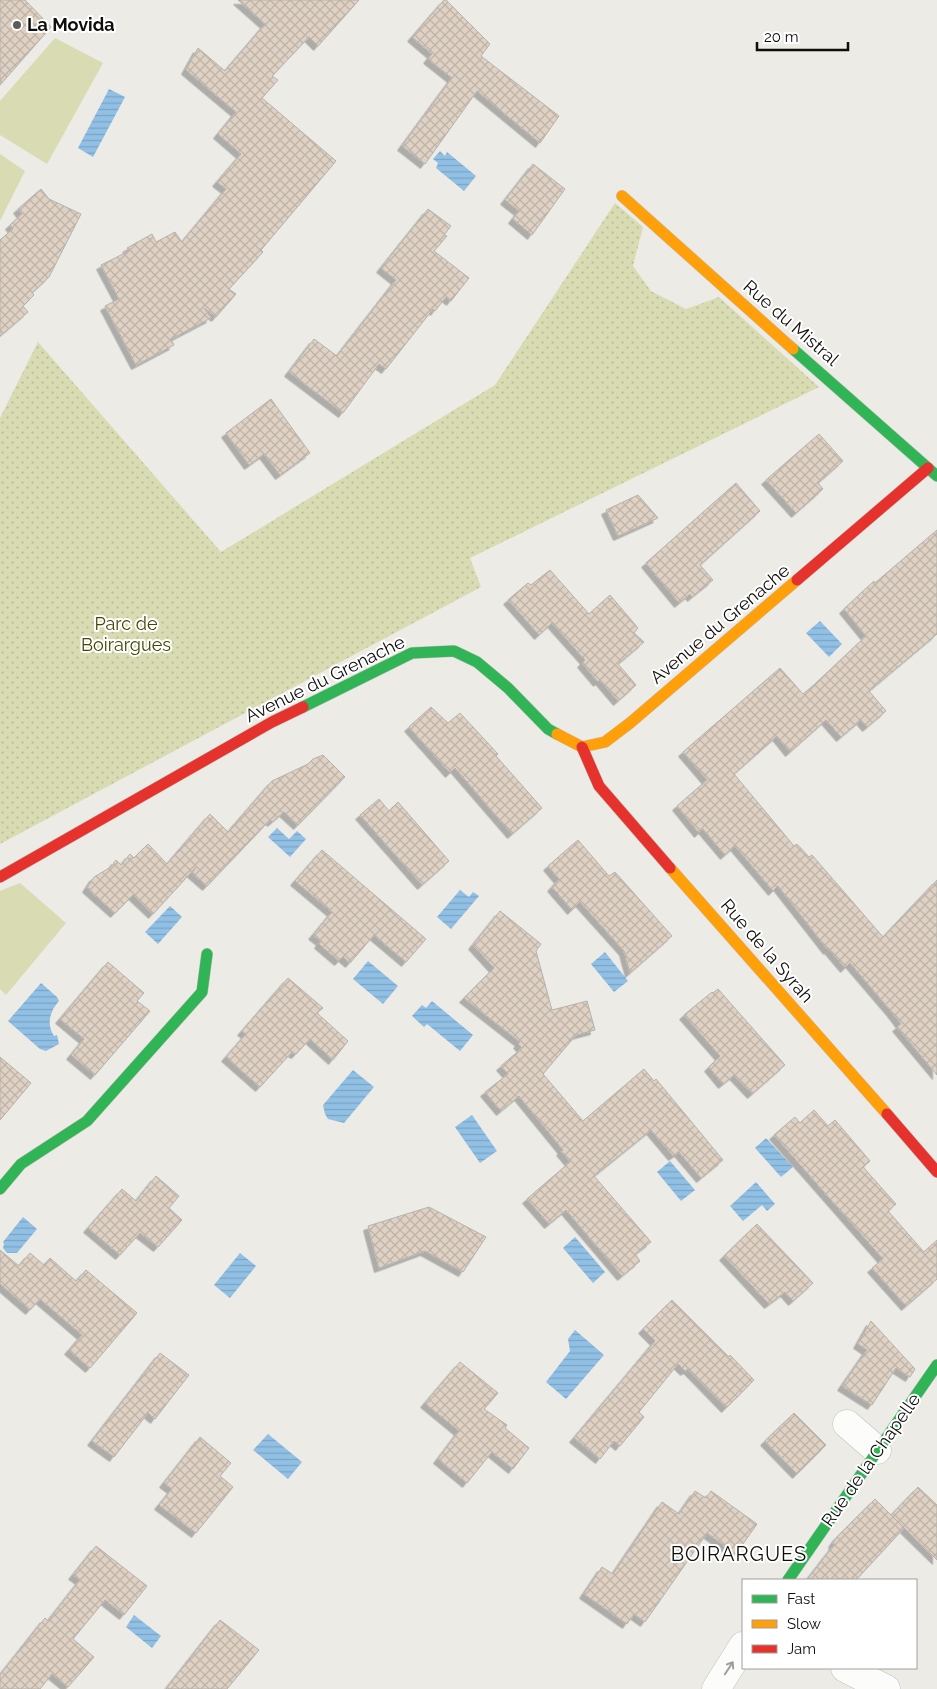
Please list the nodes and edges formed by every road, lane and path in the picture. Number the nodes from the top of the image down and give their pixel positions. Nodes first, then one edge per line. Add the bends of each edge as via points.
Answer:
1 (622, 196) dead end
2 (933, 472) edge
3 (582, 747) junction
4 (0, 877) edge
5 (207, 954) dead end
6 (937, 1172) edge
7 (0, 1189) edge
8 (937, 1365) edge
9 (846, 1424) dead end
10 (877, 1450) junction
11 (789, 1579) edge
12 (742, 1648) edge
13 (847, 1669) edge
14 (716, 1689) edge
15 (886, 1689) edge

1 - 2 street, Rue du Mistral
2 - 3 street, Avenue du Grenache via 630,723 605,742
3 - 4 street, Avenue du Grenache via 548,729 477,662 454,651 412,653 272,722
3 - 6 street, Rue de la Syrah via 599,786
5 - 7 street via 202,992 87,1121 21,1164
8 - 10 street, Rue de la Chapelle
9 - 10 street
10 - 11 street, Rue de la Chapelle
14 -> 12 street
13 - 15 street

